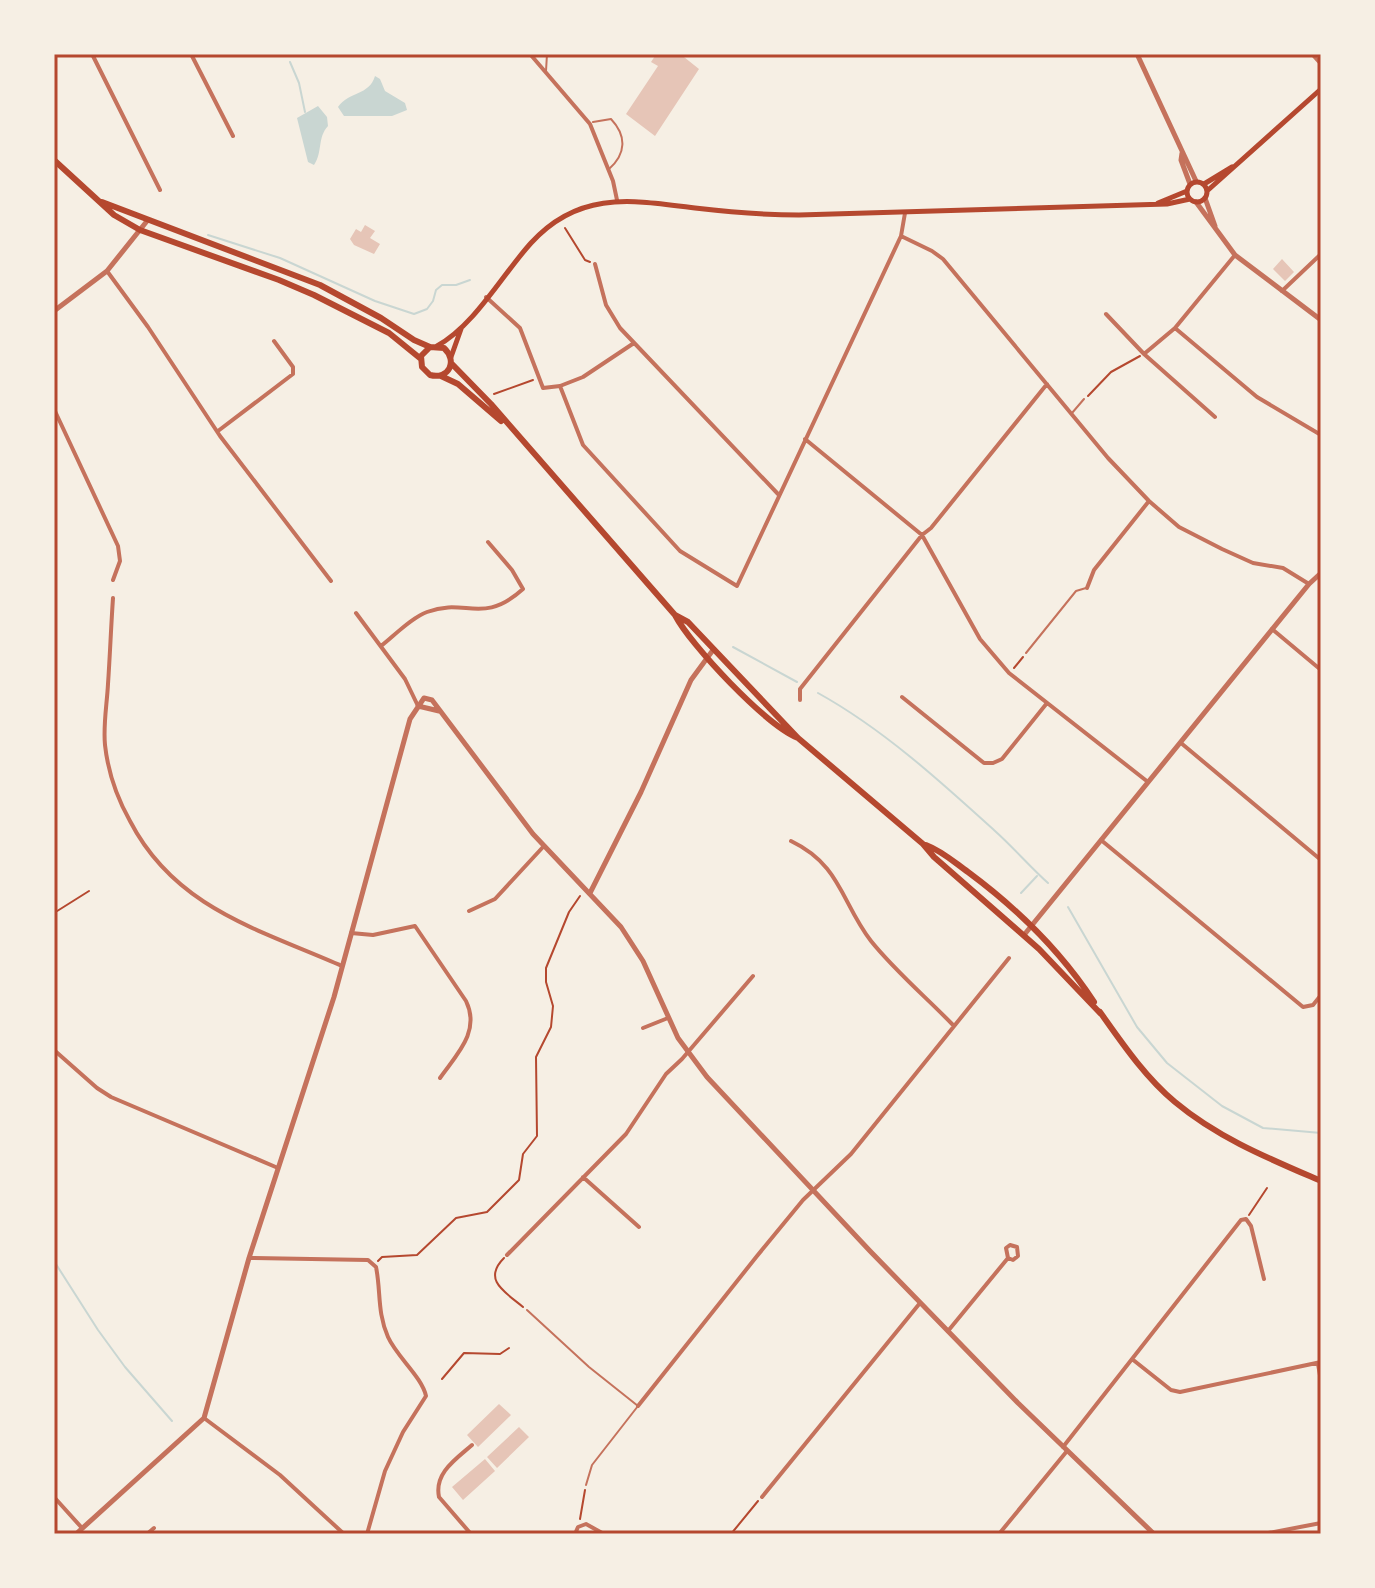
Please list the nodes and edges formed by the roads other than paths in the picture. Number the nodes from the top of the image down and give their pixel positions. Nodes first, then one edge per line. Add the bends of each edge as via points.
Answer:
1 (92, 54) edge
2 (191, 54) edge
3 (547, 54) edge
4 (1137, 54) edge
5 (1312, 54) edge
6 (533, 55) edge
7 (1321, 64) edge
8 (546, 73) junction
9 (1321, 89) edge
10 (590, 124) junction
11 (233, 136) dead end
12 (1182, 152) junction
13 (54, 160) edge
14 (1233, 166) junction
15 (609, 170) junction
16 (1196, 181) junction
17 (1204, 184) junction
18 (1188, 188) junction
19 (160, 190) dead end
20 (1206, 195) junction
21 (617, 200) junction
22 (1193, 200) junction
23 (102, 202) junction
24 (1158, 203) junction
25 (905, 213) junction
26 (147, 221) junction
27 (140, 230) junction
28 (1216, 231) junction
29 (901, 236) junction
30 (1321, 254) edge
31 (1235, 255) junction
32 (595, 264) road end
33 (107, 271) junction
34 (1282, 292) junction
35 (486, 297) junction
36 (54, 311) edge
37 (1106, 314) dead end
38 (1321, 320) edge
39 (1175, 328) junction
40 (461, 329) junction
41 (274, 341) dead end
42 (634, 343) junction
43 (433, 346) junction
44 (1144, 354) junction
45 (421, 359) junction
46 (451, 360) junction
47 (441, 376) junction
48 (1047, 384) junction
49 (560, 386) junction
50 (1084, 399) road end
51 (54, 409) edge
52 (1071, 414) junction
53 (1215, 417) dead end
54 (507, 425) junction
55 (218, 431) junction
56 (1321, 435) edge
57 (805, 439) junction
58 (778, 494) junction
59 (1149, 501) junction
60 (922, 535) junction
61 (488, 542) dead end
62 (1321, 573) edge
63 (113, 580) dead end
64 (331, 581) dead end
65 (1309, 584) junction
66 (1087, 588) joint
67 (113, 598) dead end
68 (356, 613) dead end
69 (675, 615) junction
70 (1272, 629) junction
71 (381, 646) junction
72 (713, 650) junction
73 (1026, 653) road end
74 (706, 657) junction
75 (1321, 670) edge
76 (902, 697) dead end
77 (800, 700) dead end
78 (1047, 703) junction
79 (418, 706) junction
80 (439, 711) junction
81 (798, 738) junction
82 (1181, 743) junction
83 (1148, 782) junction
84 (1101, 840) junction
85 (791, 841) dead end
86 (923, 844) junction
87 (543, 847) junction
88 (1321, 860) edge
89 (590, 893) junction
90 (469, 911) dead end
91 (1032, 925) junction
92 (351, 933) junction
93 (1024, 935) junction
94 (1009, 958) dead end
95 (342, 966) junction
96 (753, 976) dead end
97 (1321, 995) edge
98 (1101, 1014) junction
99 (668, 1018) junction
100 (954, 1026) junction
101 (643, 1028) dead end
102 (54, 1050) edge
103 (687, 1052) junction
104 (440, 1078) dead end
105 (278, 1168) junction
106 (583, 1177) junction
107 (1321, 1181) edge
108 (813, 1190) junction
109 (639, 1227) dead end
110 (507, 1255) road end
111 (249, 1258) junction
112 (1008, 1258) dead end
113 (1264, 1279) dead end
114 (920, 1303) junction
115 (527, 1310) road end
116 (948, 1331) junction
117 (1132, 1359) junction
118 (1320, 1363) edge
119 (1321, 1381) edge
120 (638, 1406) junction
121 (204, 1418) junction
122 (472, 1445) dead end
123 (1065, 1449) junction
124 (586, 1485) road end
125 (54, 1497) edge
126 (762, 1497) road end
127 (1321, 1523) edge
128 (82, 1528) junction
129 (154, 1528) dead end
130 (76, 1534) edge
131 (147, 1534) edge
132 (343, 1534) edge
133 (367, 1534) edge
134 (471, 1534) edge
135 (575, 1534) edge
136 (604, 1534) edge
137 (999, 1534) edge
138 (1154, 1534) edge
139 (1263, 1534) edge

1 - 19 street
2 - 11 street
3 - 8 lane
4 - 12 street
5 - 7 street
6 - 8 street
8 - 10 street
9 - 14 main road
10 - 15 street
10 - 15 lane via 611,119 617,125 622,152
12 - 16 street
12 - 18 street
13 - 23 main road
14 - 17 main road
14 - 20 main road
15 - 21 street
16 - 17 main road
16 - 18 main road
17 - 20 main road
18 - 22 main road
18 - 24 main road
20 - 22 main road
20 - 28 street
21 - 25 main road via 757,215
21 - 35 main road via 586,206 549,226
22 - 24 main road
22 - 28 street
23 - 26 main road
23 - 27 main road
24 - 25 main road
25 - 29 street
26 - 27 street
26 - 43 main road via 320,285
27 - 33 street
27 - 45 main road via 314,295 389,333
28 - 31 street
29 - 48 street via 943,259
29 - 57 street
30 - 34 street
31 - 34 street
31 - 39 street
32 - 42 street via 606,305
33 - 36 street
33 - 55 street
34 - 38 street
35 - 40 main road
35 - 49 street via 520,328 543,388
37 - 44 street
39 - 44 street
39 - 56 street via 1257,397
40 - 43 main road
40 - 46 main road
41 - 55 street via 293,374
42 - 49 street
42 - 58 street
43 - 45 main road
43 - 46 main road via 444,348
44 - 53 street
45 - 47 main road via 426,373
46 - 47 main road
46 - 54 main road
47 - 54 main road
48 - 52 street
48 - 60 street
49 - 58 street via 583,445 680,551 737,586
50 - 52 lane
51 - 63 street via 118,546 120,561
52 - 59 street
54 - 69 main road
55 - 64 street
57 - 58 street
57 - 60 street
59 - 65 street via 1179,527 1253,563 1283,568
59 - 66 street via 1094,570
60 - 77 street via 800,689
60 - 78 street via 980,639 1009,673
61 - 71 street via 523,589 493,609 428,611
62 - 65 street
65 - 70 street
66 - 73 lane via 1076,591
67 - 95 street via 105,746 114,785 136,833 174,881 202,902
68 - 71 street
69 - 72 main road
69 - 74 main road
70 - 75 street
70 - 82 street
71 - 79 street
72 - 74 street
72 - 81 main road
74 - 81 main road via 764,714
74 - 89 street
76 - 78 street via 984,763 1002,759
78 - 83 street
79 - 80 street
79 - 80 street via 427,698
79 - 92 street
80 - 87 street
81 - 86 main road
82 - 83 street
82 - 88 street
83 - 84 street
84 - 91 street
84 - 97 street via 1298,1004 1308,1008
85 - 100 street via 830,871 872,941
86 - 91 main road via 990,888
86 - 93 main road
87 - 89 street
87 - 90 street via 495,899
89 - 99 street via 636,950
91 - 93 street
91 - 98 main road
92 - 95 street
92 - 104 street via 367,936 415,926 466,1001 470,1032
93 - 98 main road
94 - 100 street
95 - 105 street
96 - 103 street
98 - 107 main road via 1147,1074 1190,1114 1228,1138
99 - 101 street
99 - 103 street
100 - 108 street via 851,1154
102 - 105 street via 111,1097
103 - 106 street via 626,1134
103 - 108 street
105 - 111 street
106 - 109 street
106 - 110 street
108 - 114 street
108 - 120 street
111 - 121 street
111 - 133 street via 375,1264 383,1324 426,1396 385,1471
112 - 116 street
113 - 117 street via 1246,1219 1235,1226
114 - 116 street
114 - 126 street
115 - 120 lane
116 - 123 street
117 - 118 street via 1180,1392
117 - 123 street
118 - 119 street
120 - 124 lane via 592,1465
121 - 128 street
121 - 132 street via 280,1475
122 - 134 street via 444,1470 438,1489
123 - 137 street
123 - 138 street
125 - 128 street
127 - 139 street
128 - 130 street
129 - 131 street
135 - 136 street via 581,1525 591,1524

